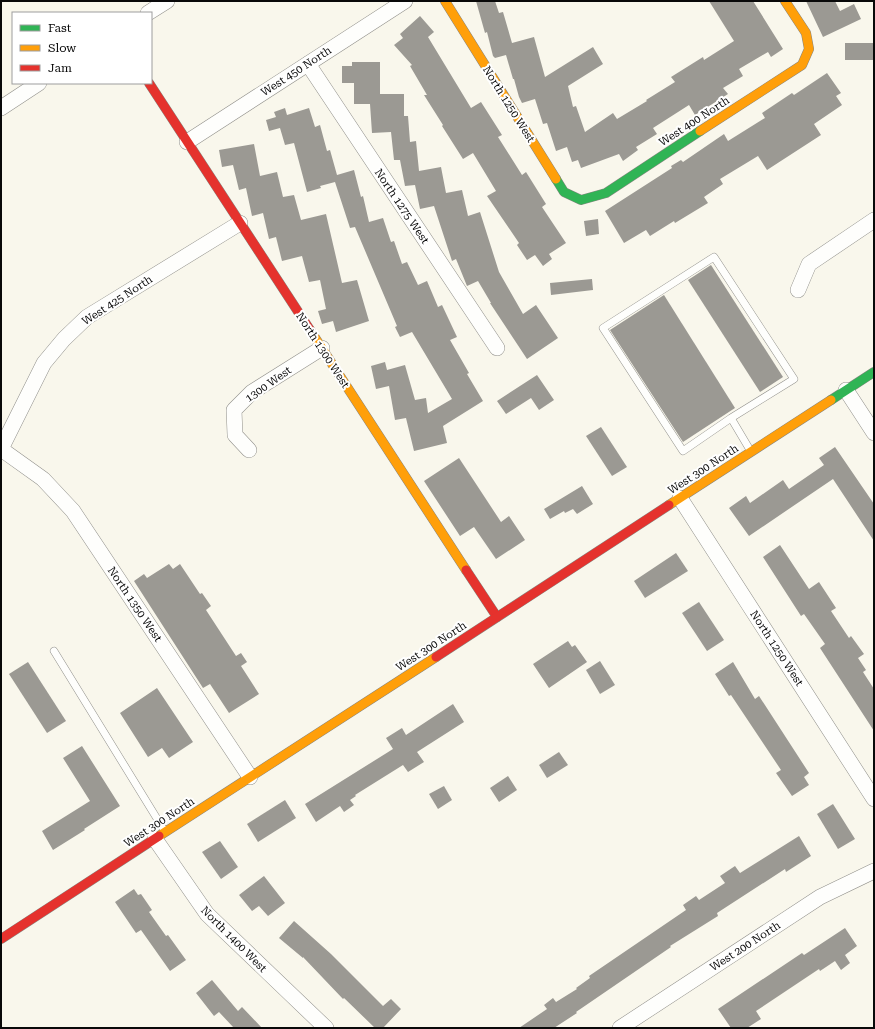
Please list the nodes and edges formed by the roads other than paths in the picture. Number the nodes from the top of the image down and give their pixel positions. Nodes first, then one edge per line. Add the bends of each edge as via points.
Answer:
1 (167, 1) edge
2 (406, 1) edge
3 (445, 1) edge
4 (786, 1) edge
5 (150, 12) edge
6 (308, 64) junction
7 (37, 84) edge
8 (150, 84) edge
9 (1, 108) edge
10 (187, 142) junction
11 (581, 200) joint
12 (874, 220) edge
13 (240, 223) junction
14 (798, 290) dead end
15 (322, 348) junction
16 (497, 348) dead end
17 (874, 372) edge
18 (846, 390) junction
19 (731, 418) junction
20 (874, 433) edge
21 (1, 449) edge
22 (249, 450) dead end
23 (751, 452) junction
24 (680, 498) junction
25 (496, 617) junction
26 (54, 651) dead end
27 (250, 777) junction
28 (874, 799) edge
29 (160, 835) junction
30 (874, 871) edge
31 (1, 939) edge
32 (629, 1026) edge
33 (326, 1028) edge

1 - 5 street
2 - 6 street, West 450 North
3 - 11 street, North 1250 West via 564,192
4 - 11 street, West 400 North via 806,33 809,49 802,65 606,193
6 - 10 street, West 450 North
6 - 16 street, North 1275 West
7 - 9 street
8 - 10 street, North 1300 West
10 - 13 street, North 1300 West
12 - 14 street via 809,264
13 - 15 street, North 1300 West
13 - 21 street, West 425 North via 87,317 44,363
15 - 22 street, 1300 West via 252,392 234,410 235,435
15 - 25 street, North 1300 West
17 - 18 street, West 300 North
18 - 20 street
18 - 23 street, West 300 North
19 - 19 lane via 794,379 714,257 604,328 683,451
19 - 23 lane
21 - 27 street, North 1350 West via 43,479 73,511
23 - 24 street, West 300 North
24 - 25 street, West 300 North
24 - 28 street, North 1250 West
25 - 27 street, West 300 North
26 - 29 lane
27 - 29 street, West 300 North
29 - 31 street, West 300 North
29 - 33 street, North 1400 West via 207,914
30 - 32 street, West 200 North via 820,897

